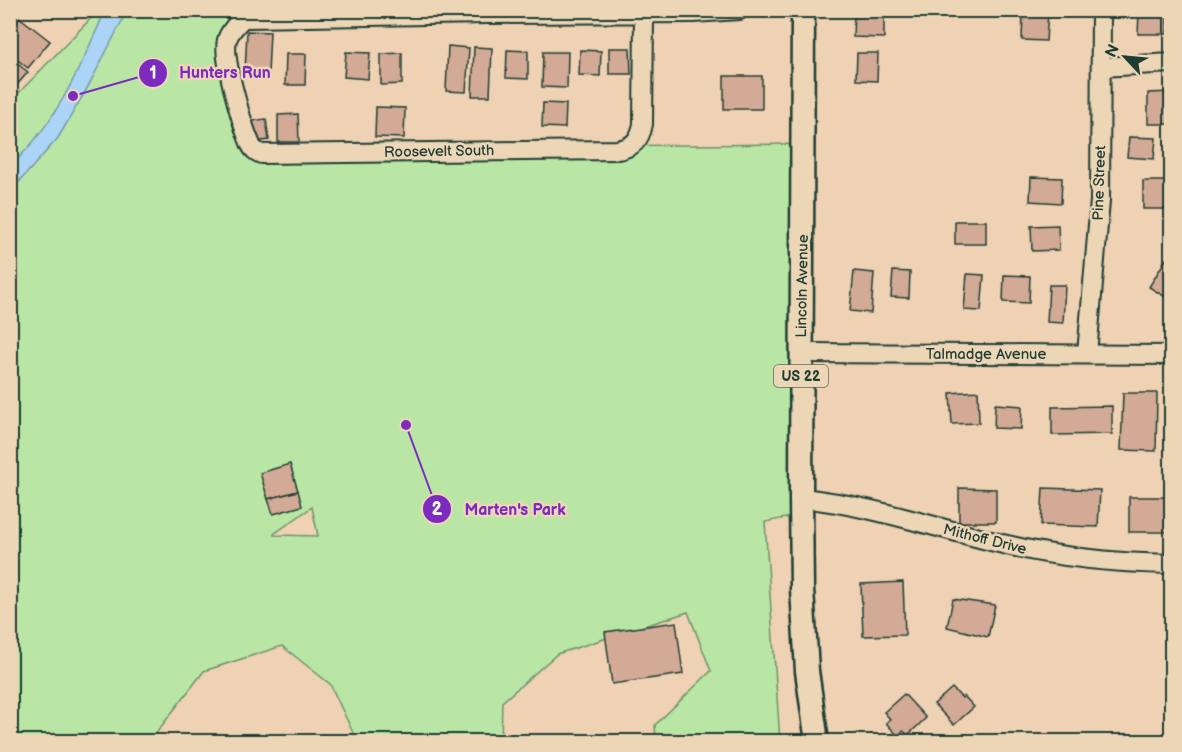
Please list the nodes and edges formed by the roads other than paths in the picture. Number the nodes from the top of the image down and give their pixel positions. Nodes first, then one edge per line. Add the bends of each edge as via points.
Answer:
1 (739, 10) edge
2 (804, 10) edge
3 (1101, 10) edge
4 (644, 14) junction
5 (1172, 63) edge
6 (1101, 67) junction
7 (801, 353) junction
8 (1087, 354) junction
9 (1172, 355) edge
10 (801, 498) junction
11 (1172, 564) edge
12 (817, 741) edge

1 - 4 street
2 - 7 main road, Lincoln Avenue / US 22
3 - 6 street, Pine Street
4 - 4 street, Roosevelt South via 643,124 641,135 625,149 261,154 252,147 226,49 227,38 243,18
5 - 6 street
6 - 8 street, Pine Street via 1100,201
7 - 8 street, Talmadge Avenue
7 - 10 main road, Lincoln Avenue / US 22
8 - 9 street, Talmadge Avenue
10 - 11 street, Mithoff Drive via 878,511 1061,556
10 - 12 main road, Lincoln Avenue / US 22 via 807,671

